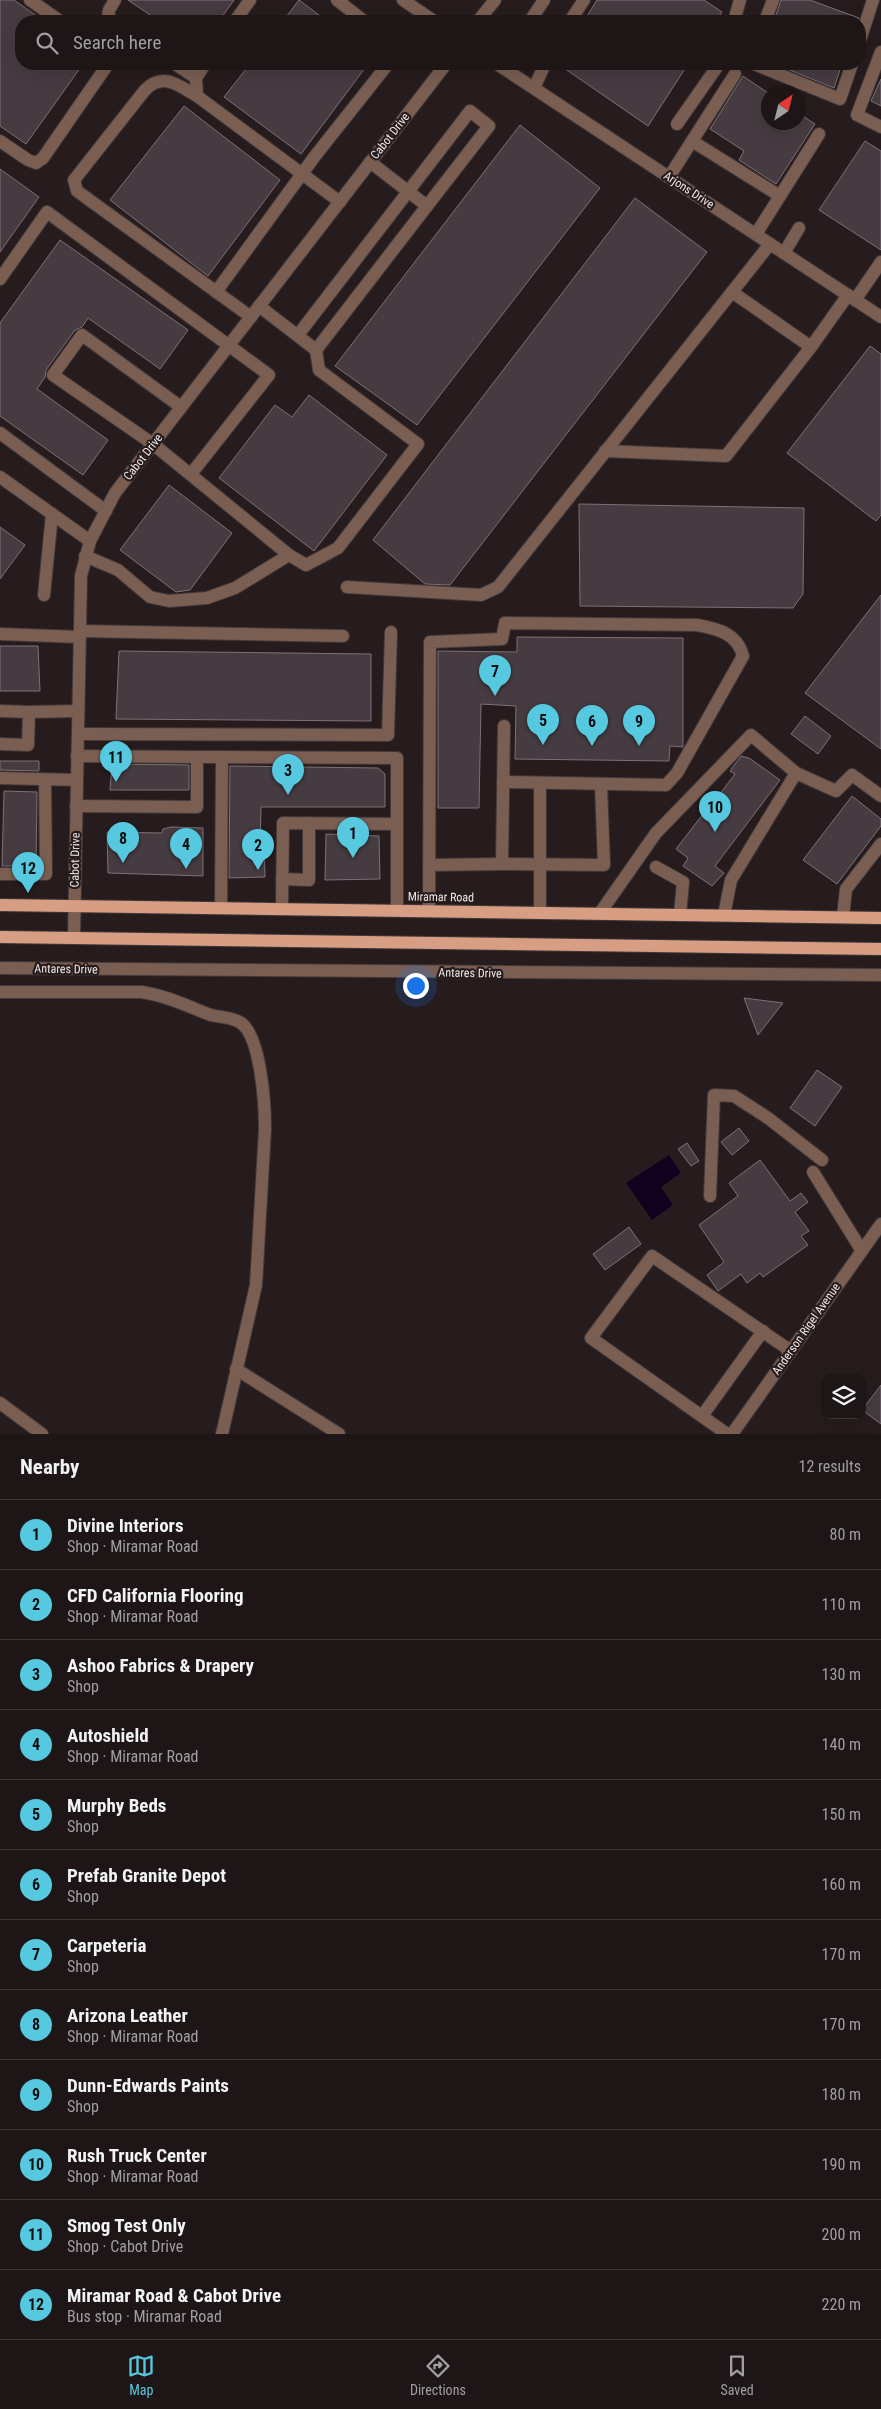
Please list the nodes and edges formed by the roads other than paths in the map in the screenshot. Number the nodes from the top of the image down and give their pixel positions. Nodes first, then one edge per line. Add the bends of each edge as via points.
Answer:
1 (30, 0) edge
2 (116, 0) edge
3 (250, 0) edge
4 (337, 0) edge
5 (403, 0) edge
6 (495, 0) edge
7 (544, 0) edge
8 (584, 0) edge
9 (740, 0) edge
10 (773, 0) edge
11 (873, 0) edge
12 (51, 15) edge
13 (108, 15) edge
14 (239, 15) edge
15 (356, 15) edge
16 (425, 15) edge
17 (483, 15) edge
18 (534, 15) edge
19 (574, 15) edge
20 (736, 15) edge
21 (767, 15) edge
22 (866, 22) edge
23 (881, 52) edge
24 (104, 70) edge
25 (184, 70) edge
26 (201, 70) edge
27 (383, 70) edge
28 (441, 70) edge
29 (507, 70) edge
30 (542, 70) edge
31 (715, 70) edge
32 (769, 70) edge
33 (850, 70) edge
34 (735, 74) dead end
35 (196, 78) junction
36 (534, 88) junction
37 (197, 96) junction
38 (677, 124) dead end
39 (881, 127) edge
40 (819, 134) dead end
41 (0, 141) edge
42 (692, 141) junction
43 (370, 162) junction
44 (302, 175) junction
45 (669, 177) junction
46 (408, 191) junction
47 (780, 196) junction
48 (340, 202) junction
49 (427, 206) junction
50 (799, 228) dead end
51 (756, 234) junction
52 (770, 244) junction
53 (784, 253) junction
54 (881, 262) edge
55 (0, 279) edge
56 (216, 292) junction
57 (732, 292) junction
58 (852, 298) junction
59 (259, 306) junction
60 (251, 317) junction
61 (881, 317) edge
62 (298, 335) junction
63 (229, 345) junction
64 (811, 348) junction
65 (316, 350) junction
66 (181, 407) junction
67 (0, 434) edge
68 (152, 444) junction
69 (605, 452) junction
70 (191, 474) junction
71 (0, 477) edge
72 (106, 511) junction
73 (52, 514) junction
74 (90, 541) junction
75 (289, 555) junction
76 (84, 556) junction
77 (347, 587) dead end
78 (44, 595) dead end
79 (390, 632) dead end
80 (0, 634) edge
81 (80, 634) junction
82 (343, 636) dead end
83 (0, 711) edge
84 (78, 711) junction
85 (29, 712) junction
86 (504, 726) dead end
87 (78, 734) junction
88 (0, 744) edge
89 (77, 756) junction
90 (197, 756) junction
91 (222, 757) junction
92 (796, 774) junction
93 (0, 778) edge
94 (45, 780) junction
95 (77, 780) junction
96 (503, 782) junction
97 (540, 782) junction
98 (602, 784) junction
99 (881, 796) edge
100 (76, 806) junction
101 (309, 823) junction
102 (397, 824) junction
103 (881, 844) edge
104 (502, 864) junction
105 (429, 865) junction
106 (540, 865) junction
107 (656, 867) dead end
108 (0, 874) edge
109 (282, 879) junction
110 (0, 905) edge
111 (74, 905) junction
112 (221, 907) junction
113 (282, 908) junction
114 (397, 910) junction
115 (429, 911) junction
116 (540, 912) junction
117 (600, 913) junction
118 (680, 915) junction
119 (724, 916) junction
120 (843, 917) junction
121 (881, 918) edge
122 (0, 937) edge
123 (74, 937) junction
124 (881, 949) edge
125 (0, 968) edge
126 (881, 976) edge
127 (0, 992) edge
128 (822, 1160) dead end
129 (813, 1172) dead end
130 (710, 1196) dead end
131 (881, 1224) edge
132 (862, 1251) junction
133 (763, 1331) junction
134 (791, 1351) junction
135 (236, 1369) junction
136 (0, 1404) edge
137 (702, 1416) junction
138 (42, 1434) edge
139 (222, 1434) edge
140 (339, 1434) edge
141 (727, 1434) edge
142 (732, 1434) edge

1 - 12 street
2 - 13 street
3 - 14 street
4 - 15 street
5 - 16 street
6 - 17 street
7 - 18 street
8 - 19 street
9 - 20 street
10 - 21 street
11 - 22 street
23 - 39 street via 857,115
24 - 41 street via 43,158 36,163
25 - 35 street
26 - 35 street
27 - 44 street
28 - 43 street, Cabot Drive
29 - 36 street, Arjons Drive
30 - 36 street
31 - 38 street
32 - 33 street via 840,99
34 - 42 street
35 - 37 street
36 - 45 street, Arjons Drive
37 - 44 street
37 - 56 street via 166,80 153,82 74,180 74,185 76,191
40 - 47 street
42 - 45 street
42 - 47 street
43 - 46 street
43 - 48 street, Cabot Drive
44 - 48 street
44 - 56 street
45 - 51 street, Arjons Drive
46 - 49 street
46 - 49 street via 470,111 489,126
46 - 62 street
47 - 51 street
48 - 59 street, Cabot Drive
49 - 65 street
50 - 53 street
51 - 52 street, Arjons Drive
52 - 53 street, Arjons Drive
52 - 57 street
53 - 58 street, Arjons Drive
54 - 58 street
55 - 63 street via 47,212
56 - 60 street
57 - 64 street
57 - 69 street
58 - 61 street, Arjons Drive
58 - 64 street
59 - 60 street, Cabot Drive
59 - 62 street
60 - 63 street, Cabot Drive
62 - 65 street
63 - 66 street, Cabot Drive
63 - 70 street via 270,375
64 - 69 street via 726,456
65 - 75 street via 319,370 418,444 338,548 306,565
66 - 68 street, Cabot Drive
66 - 68 street via 82,335 53,375
67 - 72 street
68 - 70 street
68 - 72 street, Cabot Drive via 115,493
69 - 77 street via 498,587 481,595
70 - 75 street
71 - 73 street
72 - 74 street, Cabot Drive
73 - 74 street
73 - 78 street
74 - 76 street, Cabot Drive
75 - 76 street via 235,588 207,598 169,601 150,597 118,570
76 - 81 street, Cabot Drive
79 - 87 street via 388,735
80 - 81 street
81 - 82 street
81 - 84 street, Cabot Drive
83 - 85 street
84 - 85 street
84 - 87 street, Cabot Drive
85 - 88 street via 28,745
86 - 96 street
87 - 89 street, Cabot Drive
89 - 90 street
89 - 95 street, Cabot Drive
90 - 91 street
90 - 100 street via 197,807
91 - 102 street via 397,758
91 - 112 street
92 - 99 street via 836,791 852,774
92 - 117 street via 751,735 656,833
92 - 119 street via 731,880
93 - 94 street
94 - 95 street
94 - 108 street via 46,874
95 - 100 street, Cabot Drive
96 - 97 street
96 - 104 street
97 - 98 street
97 - 106 street
98 - 105 street via 666,785 677,773 744,656 740,644 718,629 697,625 505,623 502,639 430,642
98 - 106 street via 604,865
100 - 111 street, Cabot Drive
101 - 102 street
101 - 109 street via 283,823
101 - 109 street via 309,880
102 - 114 street
103 - 120 street via 846,889
104 - 105 street
104 - 106 street
105 - 115 street
106 - 116 street
107 - 118 street via 682,882
109 - 113 street
110 - 111 main road, Miramar Road
111 - 112 main road, Miramar Road
111 - 123 street, Cabot Drive
112 - 113 main road, Miramar Road
113 - 114 main road, Miramar Road
114 - 115 main road, Miramar Road
115 - 116 main road, Miramar Road
116 - 117 main road, Miramar Road
117 - 118 main road, Miramar Road
118 - 119 main road, Miramar Road
119 - 120 main road, Miramar Road
120 - 121 main road, Miramar Road
122 - 123 main road
123 - 124 main road
125 - 126 street, Antares Drive
127 - 135 street via 152,994 238,1021 246,1027 253,1040 265,1104 265,1129 256,1285
128 - 130 street via 734,1096 714,1095
129 - 132 street
131 - 132 street, Anderson Rigel Avenue
132 - 134 street, Anderson Rigel Avenue
133 - 134 street
133 - 137 street
133 - 137 street via 652,1256 591,1338
134 - 142 street, Anderson Rigel Avenue
135 - 139 street
135 - 140 street
136 - 138 street
137 - 141 street

